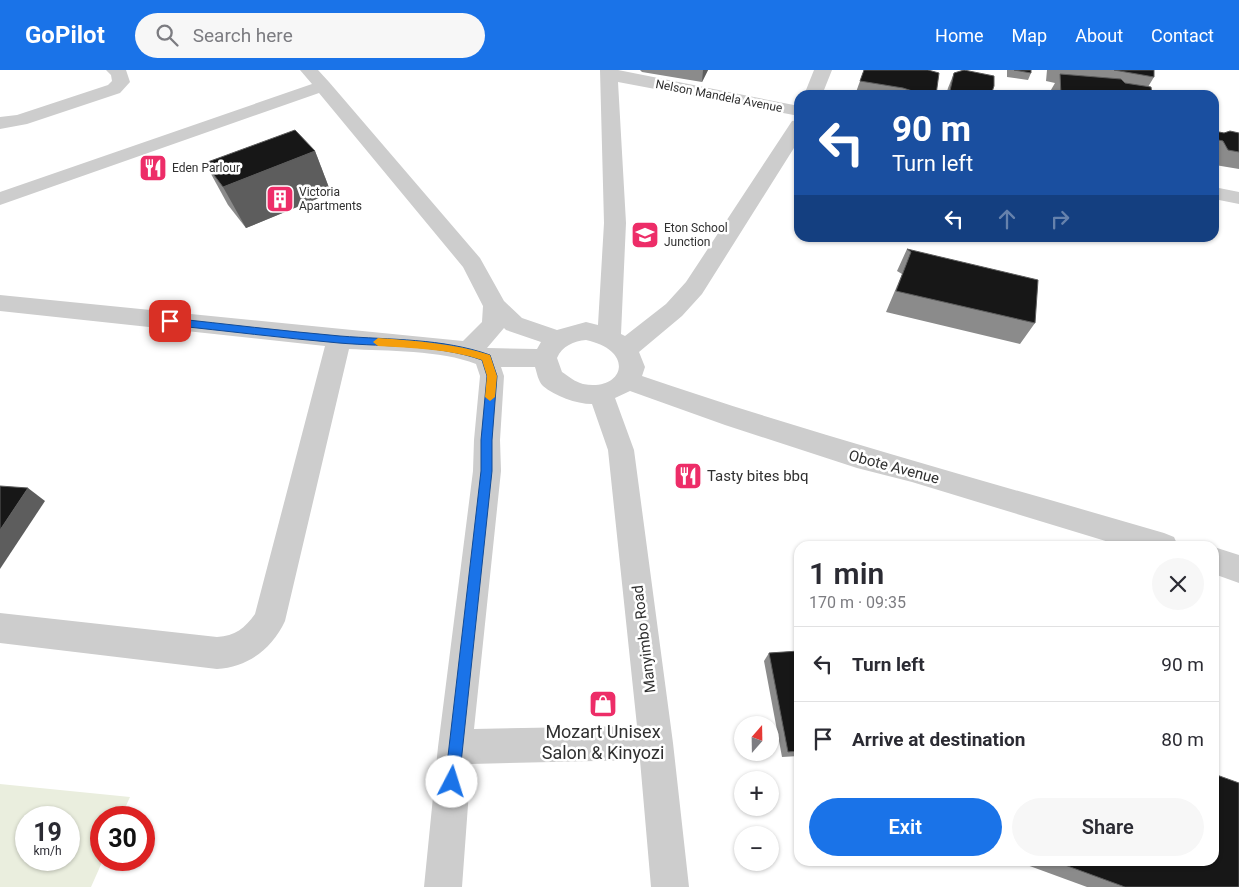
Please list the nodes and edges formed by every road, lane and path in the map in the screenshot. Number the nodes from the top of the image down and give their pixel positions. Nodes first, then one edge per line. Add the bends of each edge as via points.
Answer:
1 (115, 70) edge
2 (309, 70) edge
3 (823, 70) edge
4 (609, 72) edge
5 (322, 86) junction
6 (815, 90) edge
7 (794, 110) edge
8 (0, 123) edge
9 (794, 133) edge
10 (1219, 194) edge
11 (1239, 198) edge
12 (0, 200) edge
13 (0, 303) edge
14 (495, 306) junction
15 (339, 340) junction
16 (617, 344) junction
17 (552, 349) junction
18 (477, 355) junction
19 (614, 387) junction
20 (1147, 541) edge
21 (1219, 563) edge
22 (1239, 569) edge
23 (0, 628) edge
24 (656, 743) junction
25 (455, 748) junction
26 (443, 887) edge
27 (670, 887) edge

1 - 8 street via 121,82 114,89 20,120
2 - 5 street
3 - 6 street
4 - 7 street, Nelson Mandela Avenue
4 - 16 street
5 - 12 street
5 - 14 street via 472,262
9 - 16 street via 694,288 674,310
10 - 11 street
13 - 15 street
14 - 17 street via 514,324
14 - 18 street via 494,324
15 - 18 street via 424,345
15 - 23 street via 269,621 260,635 230,653 217,653
16 - 17 street via 586,331 567,334
16 - 19 street via 632,359 632,370
17 - 18 street
17 - 19 street via 551,378 573,391 586,394
18 - 25 street via 492,376 487,471
19 - 20 street, Obote Avenue via 734,418
19 - 24 street, Manyimbo Road
21 - 22 street
24 - 25 street
24 - 27 street, Manyimbo Road
25 - 26 street

